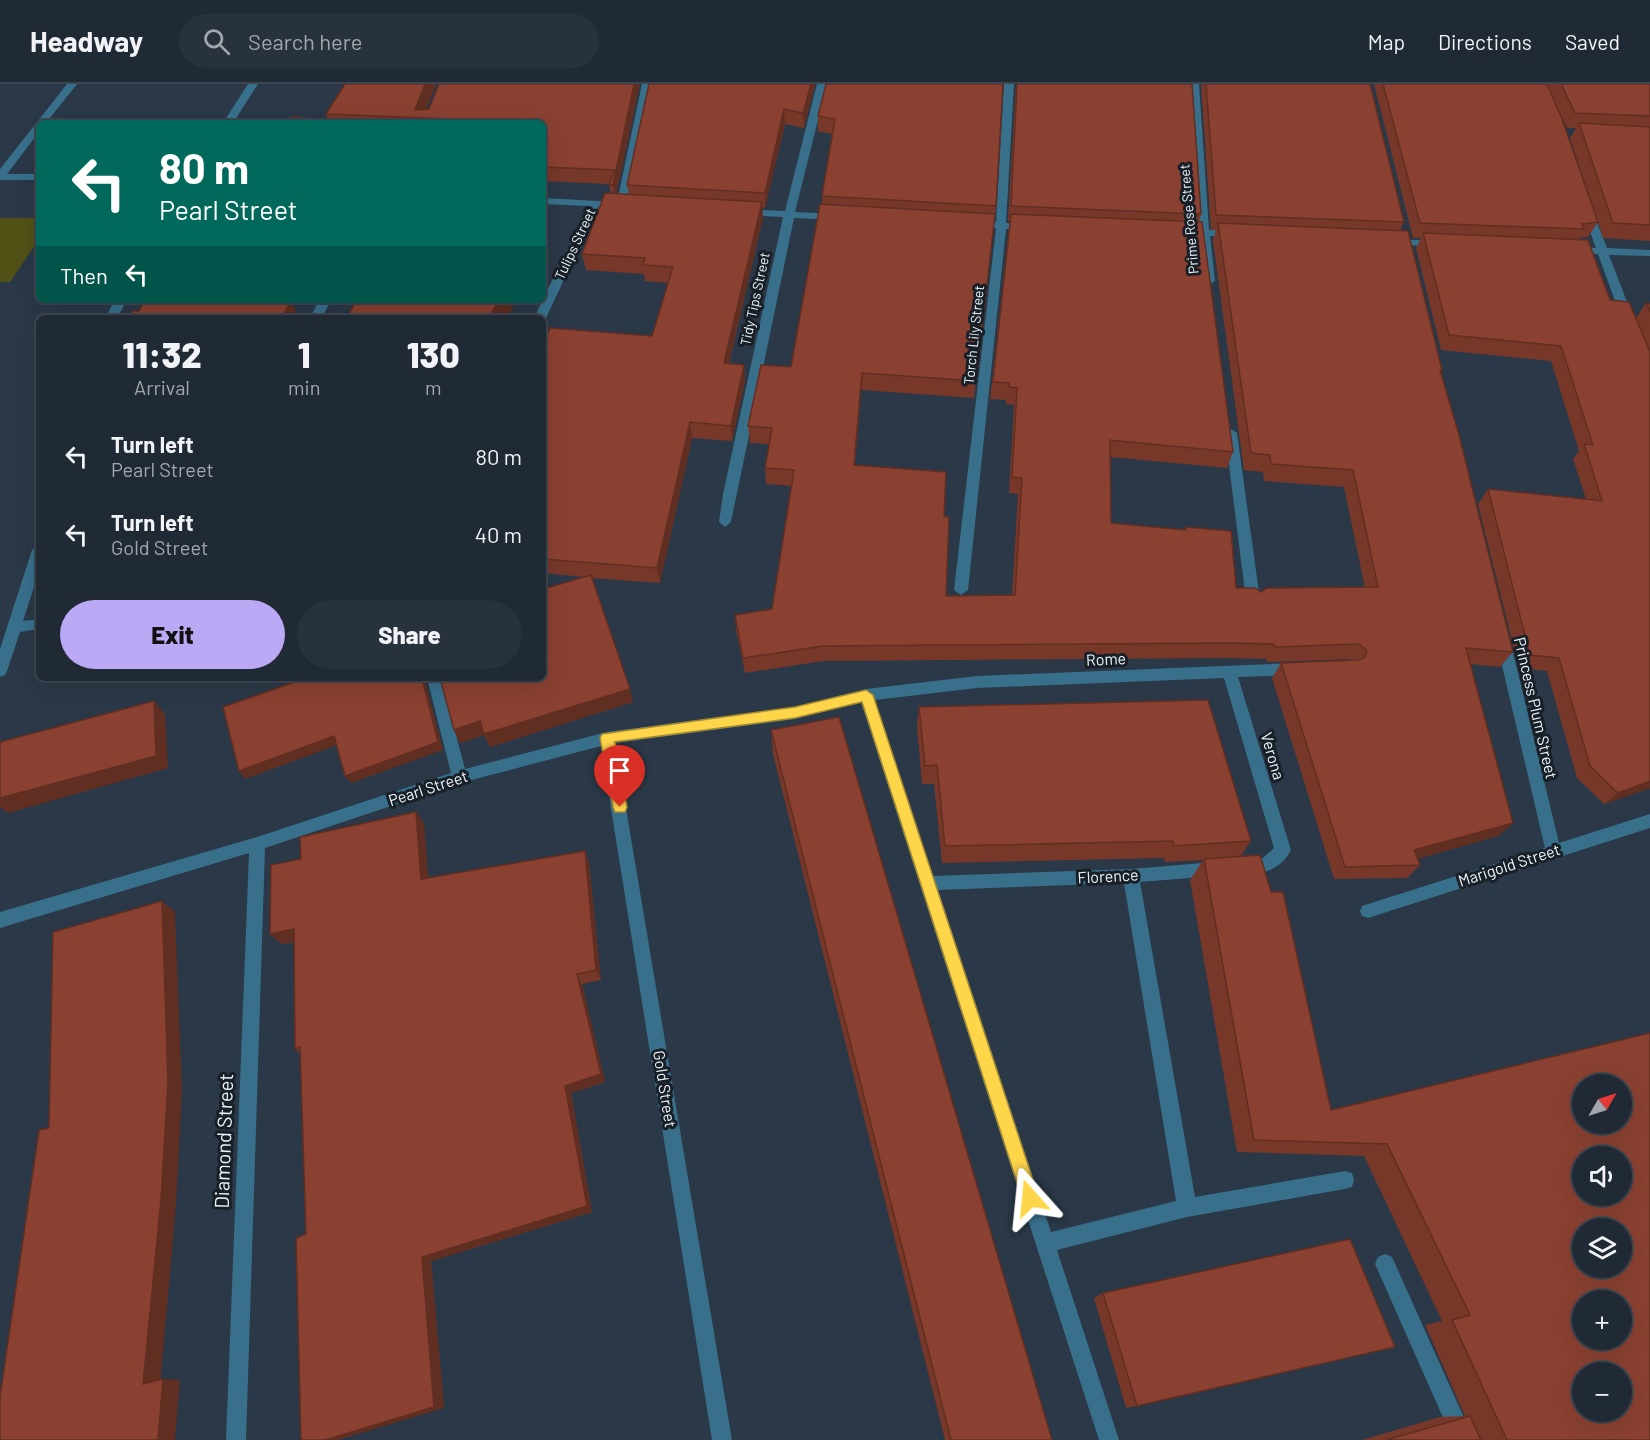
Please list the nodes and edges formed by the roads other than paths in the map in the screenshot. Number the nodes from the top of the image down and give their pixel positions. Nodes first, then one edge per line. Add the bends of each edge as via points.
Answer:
1 (72, 84) edge
2 (253, 84) edge
3 (647, 84) edge
4 (822, 84) edge
5 (1009, 84) edge
6 (1194, 84) edge
7 (43, 120) edge
8 (230, 120) edge
9 (36, 129) edge
10 (0, 176) edge
11 (36, 177) edge
12 (1582, 197) edge
13 (546, 201) edge
14 (595, 203) junction
15 (733, 211) edge
16 (789, 215) junction
17 (848, 218) edge
18 (965, 224) edge
19 (1001, 225) junction
20 (1037, 227) edge
21 (1168, 231) edge
22 (1204, 233) junction
23 (1249, 235) edge
24 (1374, 242) edge
25 (1452, 245) edge
26 (1566, 250) edge
27 (1600, 251) junction
28 (1650, 253) edge
29 (1212, 292) edge
30 (541, 315) edge
31 (1634, 333) edge
32 (1229, 422) edge
33 (725, 522) dead end
34 (36, 560) edge
35 (961, 590) dead end
36 (1253, 600) edge
37 (36, 624) edge
38 (15, 627) junction
39 (1500, 628) edge
40 (1312, 669) edge
41 (0, 671) edge
42 (1229, 671) junction
43 (436, 681) edge
44 (866, 695) junction
45 (607, 738) junction
46 (460, 777) junction
47 (1650, 820) edge
48 (257, 844) junction
49 (1283, 850) joint
50 (1553, 850) junction
51 (1131, 876) junction
52 (927, 883) junction
53 (1368, 911) dead end
54 (0, 920) edge
55 (1345, 1180) edge
56 (1187, 1208) junction
57 (1045, 1243) junction
58 (1385, 1264) dead end
59 (236, 1440) edge
60 (722, 1440) edge
61 (1109, 1440) edge
62 (1464, 1440) edge

1 - 7 street
2 - 8 street
3 - 14 street, Tulips Street via 626,205
4 - 16 street, Tidy Tips Street
5 - 19 street, Torch Lily Street
6 - 22 street, Prime Rose Street
9 - 10 street
10 - 11 street
12 - 27 street
13 - 14 street
14 - 30 street, Tulips Street
15 - 16 street
16 - 17 street
16 - 33 street, Tidy Tips Street
18 - 19 street
19 - 20 street
19 - 35 street, Torch Lily Street
21 - 22 street
22 - 23 street
22 - 29 street, Prime Rose Street
24 - 25 street
26 - 27 street
27 - 28 street
27 - 31 street
32 - 36 street
34 - 38 street
37 - 38 street
38 - 41 street
39 - 50 street, Princess Plum Street
40 - 42 street, Rome
42 - 44 street, Rome via 977,682
42 - 49 street, Verona
43 - 46 street
44 - 45 street, Pearl Street via 795,713
44 - 52 street
45 - 46 street, Pearl Street
45 - 60 street, Gold Street
46 - 48 street, Pearl Street
47 - 50 street, Marigold Street
48 - 54 street, Pearl Street
48 - 59 street, Diamond Street
49 - 51 street, Florence via 1267,865
50 - 53 street, Marigold Street
51 - 52 street, Florence
51 - 56 street
52 - 57 street
55 - 56 street
56 - 57 street
57 - 61 street
58 - 62 street

